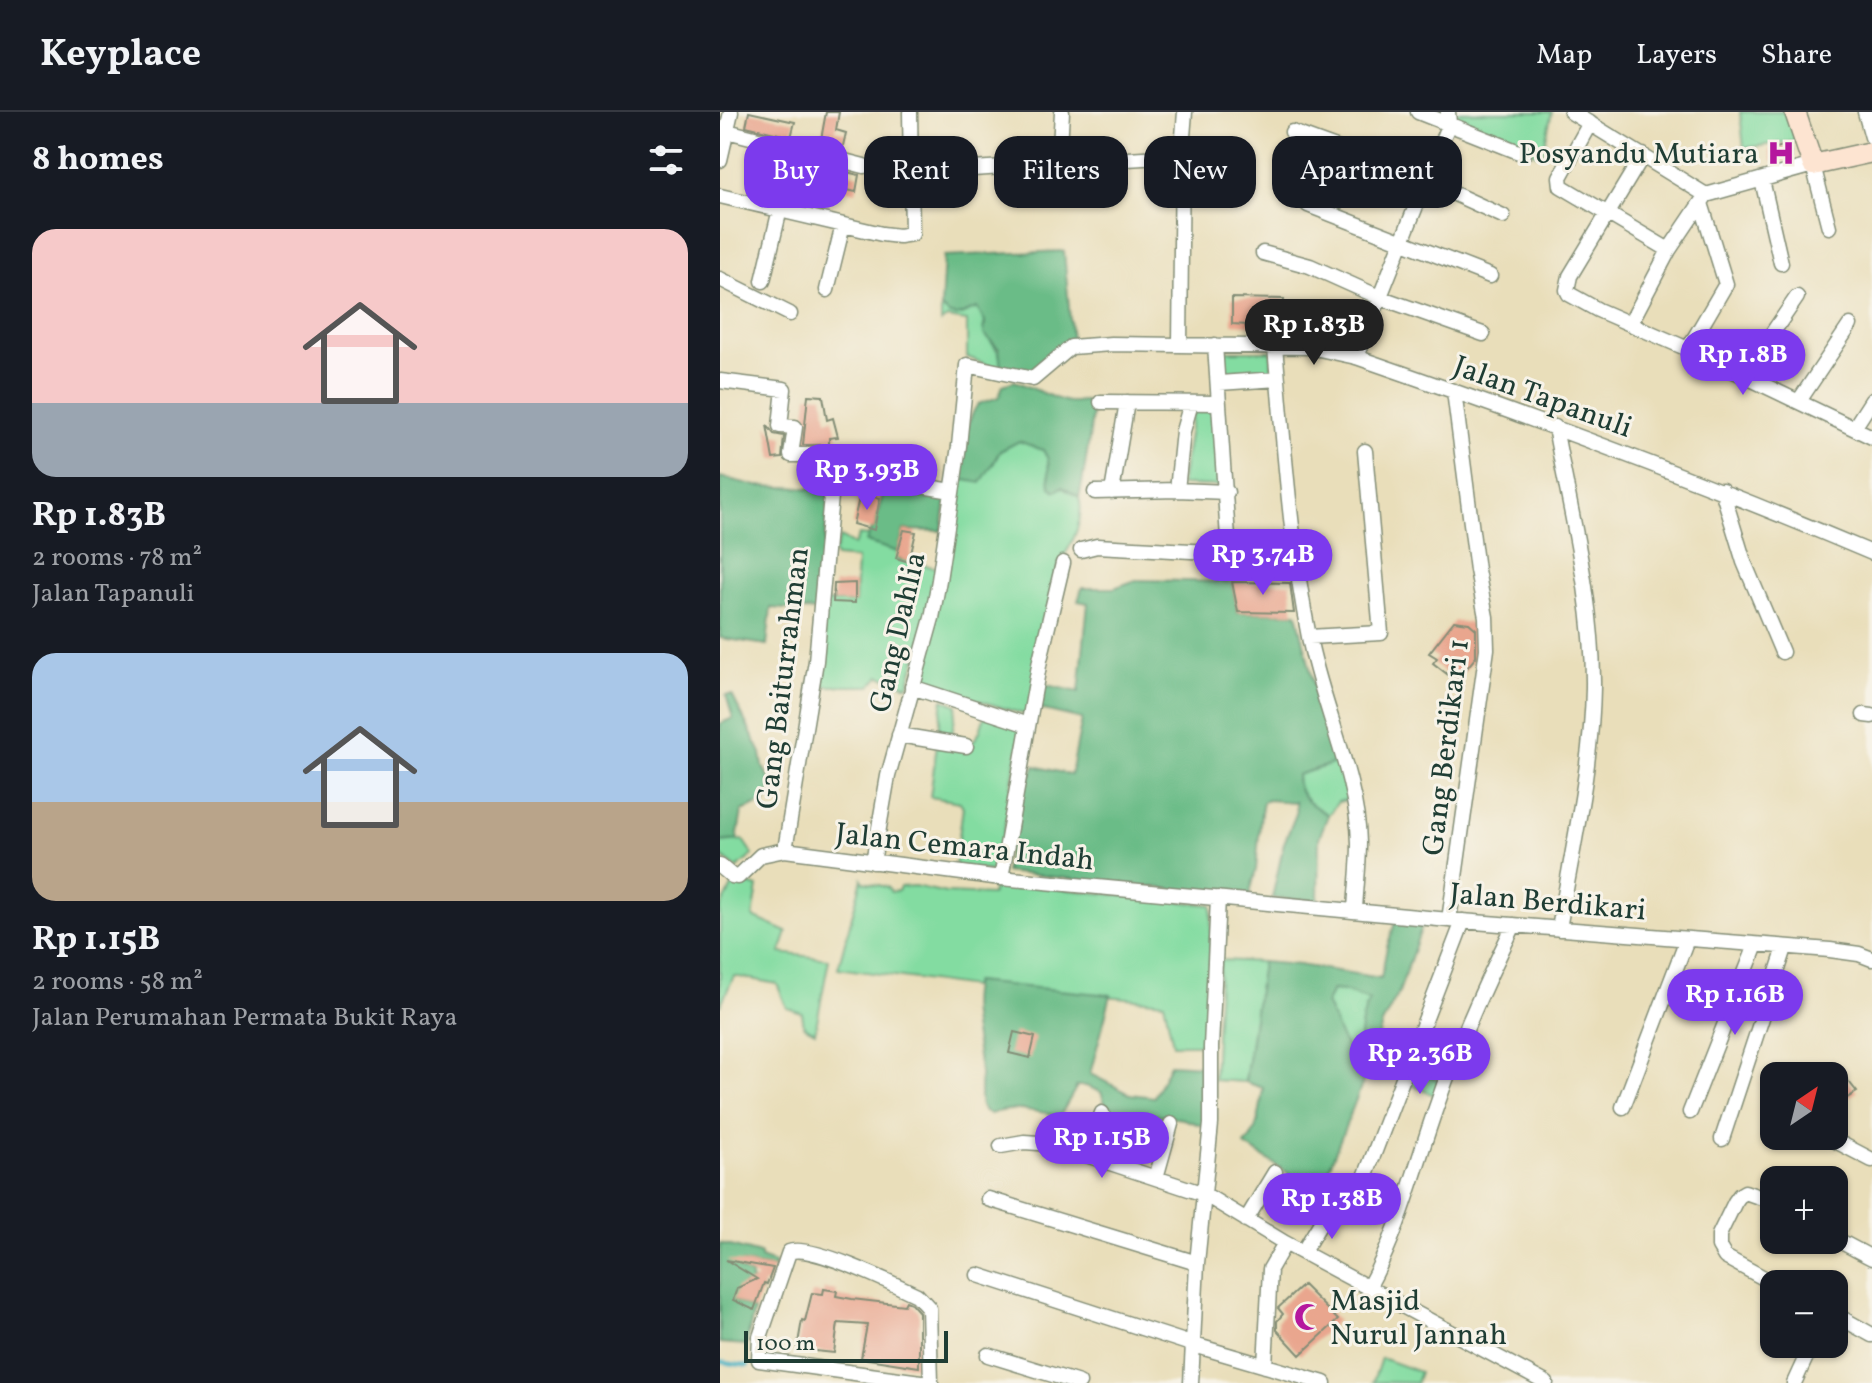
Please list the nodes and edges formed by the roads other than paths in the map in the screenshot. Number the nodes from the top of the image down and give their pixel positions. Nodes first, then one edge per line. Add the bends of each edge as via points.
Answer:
1 (731, 112) edge
2 (910, 112) edge
3 (1062, 112) edge
4 (1185, 112) edge
5 (1418, 112) edge
6 (1571, 112) edge
7 (1795, 112) edge
8 (1865, 112) edge
9 (1448, 117) edge
10 (1590, 123) junction
11 (727, 131) junction
12 (1292, 132) dead end
13 (910, 136) edge
14 (1061, 136) edge
15 (1183, 136) edge
16 (1303, 136) edge
17 (1441, 136) edge
18 (1872, 137) edge
19 (1872, 152) edge
20 (1524, 154) dead end
21 (1643, 155) junction
22 (720, 160) edge
23 (1813, 165) junction
24 (864, 166) dead end
25 (1762, 180) junction
26 (720, 196) edge
27 (1462, 197) edge
28 (1704, 199) junction
29 (912, 208) edge
30 (1181, 208) edge
31 (1316, 208) edge
32 (1414, 208) edge
33 (780, 209) junction
34 (1609, 215) junction
35 (1503, 216) dead end
36 (843, 225) junction
37 (1829, 227) dead end
38 (1401, 242) junction
39 (1669, 250) junction
40 (1263, 253) dead end
41 (1781, 263) dead end
42 (1490, 276) dead end
43 (720, 279) edge
44 (763, 281) dead end
45 (827, 290) dead end
46 (1379, 297) junction
47 (1797, 297) dead end
48 (790, 314) dead end
49 (1630, 324) junction
50 (1850, 325) dead end
51 (1483, 334) dead end
52 (1180, 345) junction
53 (1215, 345) junction
54 (1275, 347) junction
55 (1688, 349) junction
56 (1356, 357) junction
57 (967, 365) joint
58 (1743, 376) junction
59 (1278, 379) junction
60 (720, 381) edge
61 (1219, 383) junction
62 (1454, 391) junction
63 (1872, 400) edge
64 (1799, 401) junction
65 (1101, 402) dead end
66 (1127, 402) junction
67 (1191, 403) junction
68 (1219, 403) junction
69 (1555, 427) junction
70 (1854, 428) junction
71 (1872, 437) edge
72 (1365, 451) dead end
73 (832, 485) junction
74 (1177, 490) junction
75 (1722, 490) junction
76 (952, 491) junction
77 (1095, 492) dead end
78 (1112, 492) junction
79 (1227, 492) junction
80 (1081, 550) dead end
81 (1295, 552) junction
82 (1229, 553) junction
83 (1872, 553) edge
84 (1063, 563) dead end
85 (1309, 637) junction
86 (1782, 652) dead end
87 (912, 687) junction
88 (1028, 725) junction
89 (899, 735) junction
90 (966, 746) dead end
91 (785, 850) junction
92 (873, 862) junction
93 (720, 866) edge
94 (1001, 878) junction
95 (1218, 898) junction
96 (1355, 910) junction
97 (1456, 920) junction
98 (1514, 925) junction
99 (1559, 929) junction
100 (1687, 939) junction
101 (1756, 945) junction
102 (1785, 948) junction
103 (1872, 959) edge
104 (1623, 1107) dead end
105 (1690, 1112) dead end
106 (1102, 1113) dead end
107 (1171, 1124) dead end
108 (1722, 1139) dead end
109 (1848, 1145) edge
110 (1001, 1146) dead end
111 (1870, 1154) edge
112 (1087, 1155) junction
113 (1275, 1172) dead end
114 (1156, 1178) junction
115 (1204, 1194) junction
116 (1759, 1197) dead end
117 (988, 1199) dead end
118 (1329, 1209) dead end
119 (1352, 1211) dead end
120 (1246, 1220) junction
121 (1285, 1243) junction
122 (1848, 1245) edge
123 (1303, 1252) junction
124 (1872, 1258) edge
125 (1197, 1263) junction
126 (978, 1275) dead end
127 (1760, 1276) edge
128 (1368, 1288) junction
129 (1848, 1322) edge
130 (1872, 1335) edge
131 (1194, 1345) junction
132 (988, 1355) dead end
133 (1806, 1358) edge
134 (1265, 1366) junction
135 (930, 1383) edge
136 (1079, 1383) edge
137 (1191, 1383) edge
138 (1324, 1383) edge
139 (1546, 1383) edge
140 (1794, 1383) edge

1 - 11 street
2 - 13 street
3 - 14 street
4 - 15 street
5 - 9 street
6 - 10 street
7 - 23 street
8 - 18 street
9 - 17 street
9 - 20 street
10 - 21 street
10 - 34 street via 1559,184
11 - 22 street
11 - 24 street
12 - 16 street
19 - 23 street
21 - 28 street
21 - 34 street
23 - 25 street
23 - 37 street
25 - 28 street
25 - 41 street
26 - 33 street
27 - 35 street
28 - 39 street
28 - 55 street via 1726,284
29 - 36 street via 912,234
30 - 52 street
31 - 38 street
32 - 38 street
33 - 36 street
33 - 44 street
34 - 39 street
34 - 49 street via 1570,276 1567,290
36 - 45 street
38 - 42 street
38 - 46 street
39 - 49 street
40 - 46 street via 1310,266
43 - 48 street
46 - 51 street
46 - 56 street
47 - 58 street
49 - 55 street
50 - 64 street
52 - 53 street, Jalan Tapanuli
52 - 57 street, Jalan Tapanuli via 1076,346 1033,379
53 - 54 street, Jalan Tapanuli
53 - 61 street
54 - 56 street, Jalan Tapanuli via 1310,347
54 - 59 street
55 - 58 street
56 - 62 street, Jalan Tapanuli
57 - 76 street, Gang Dahlia
58 - 64 street
59 - 61 street
59 - 81 street
60 - 73 street, Gang Baiturrahman via 784,389 780,426 795,427 791,455 829,455
61 - 68 street
62 - 69 street, Jalan Tapanuli
62 - 97 street, Gang Berdikari 1 via 1487,649
63 - 70 street
64 - 70 street
65 - 66 street
66 - 67 street
66 - 78 street
67 - 68 street
67 - 74 street
68 - 79 street
69 - 75 street, Jalan Tapanuli
69 - 99 street via 1588,614 1593,689
70 - 71 street
72 - 85 street via 1381,633
73 - 76 street via 898,482
73 - 91 street, Gang Baiturrahman via 816,661
74 - 78 street
74 - 79 street
75 - 83 street, Jalan Tapanuli
75 - 86 street via 1744,562
76 - 87 street, Gang Dahlia via 932,618
77 - 78 street
79 - 82 street
80 - 82 street via 1100,546
81 - 82 street
81 - 85 street
84 - 88 street
85 - 96 street via 1356,821
87 - 88 street
87 - 89 street, Gang Dahlia
88 - 94 street
89 - 90 street
89 - 92 street, Gang Dahlia
91 - 92 street, Jalan Cemara Indah
91 - 93 street via 761,855 738,877
92 - 94 street, Jalan Cemara Indah
94 - 95 street, Jalan Cemara Indah
95 - 96 street, Jalan Berdikari
95 - 115 street
96 - 97 street, Jalan Berdikari
97 - 98 street, Jalan Berdikari
97 - 119 street, Gang Berdikari 1
98 - 99 street, Jalan Berdikari
98 - 128 street via 1467,1023 1397,1227
99 - 100 street, Jalan Berdikari
100 - 101 street, Jalan Berdikari
100 - 104 street
101 - 102 street, Jalan Berdikari
101 - 105 street
102 - 103 street, Jalan Berdikari via 1849,952
102 - 108 street
106 - 112 street
107 - 114 street
109 - 111 street
110 - 112 street via 1053,1144
112 - 114 street
113 - 120 street
114 - 115 street
115 - 120 street
115 - 125 street
116 - 127 street via 1745,1192 1737,1197 1719,1235 1719,1247 1725,1257
117 - 125 street
118 - 123 street
120 - 121 street
121 - 123 street
121 - 134 street via 1270,1269
122 - 124 street
123 - 128 street
125 - 131 street
126 - 131 street
128 - 139 street
129 - 130 street
131 - 134 street
131 - 137 street
132 - 136 street
133 - 140 street
134 - 138 street
135 - 135 street via 759,1360 760,1337 789,1252 804,1250 855,1268 925,1302

